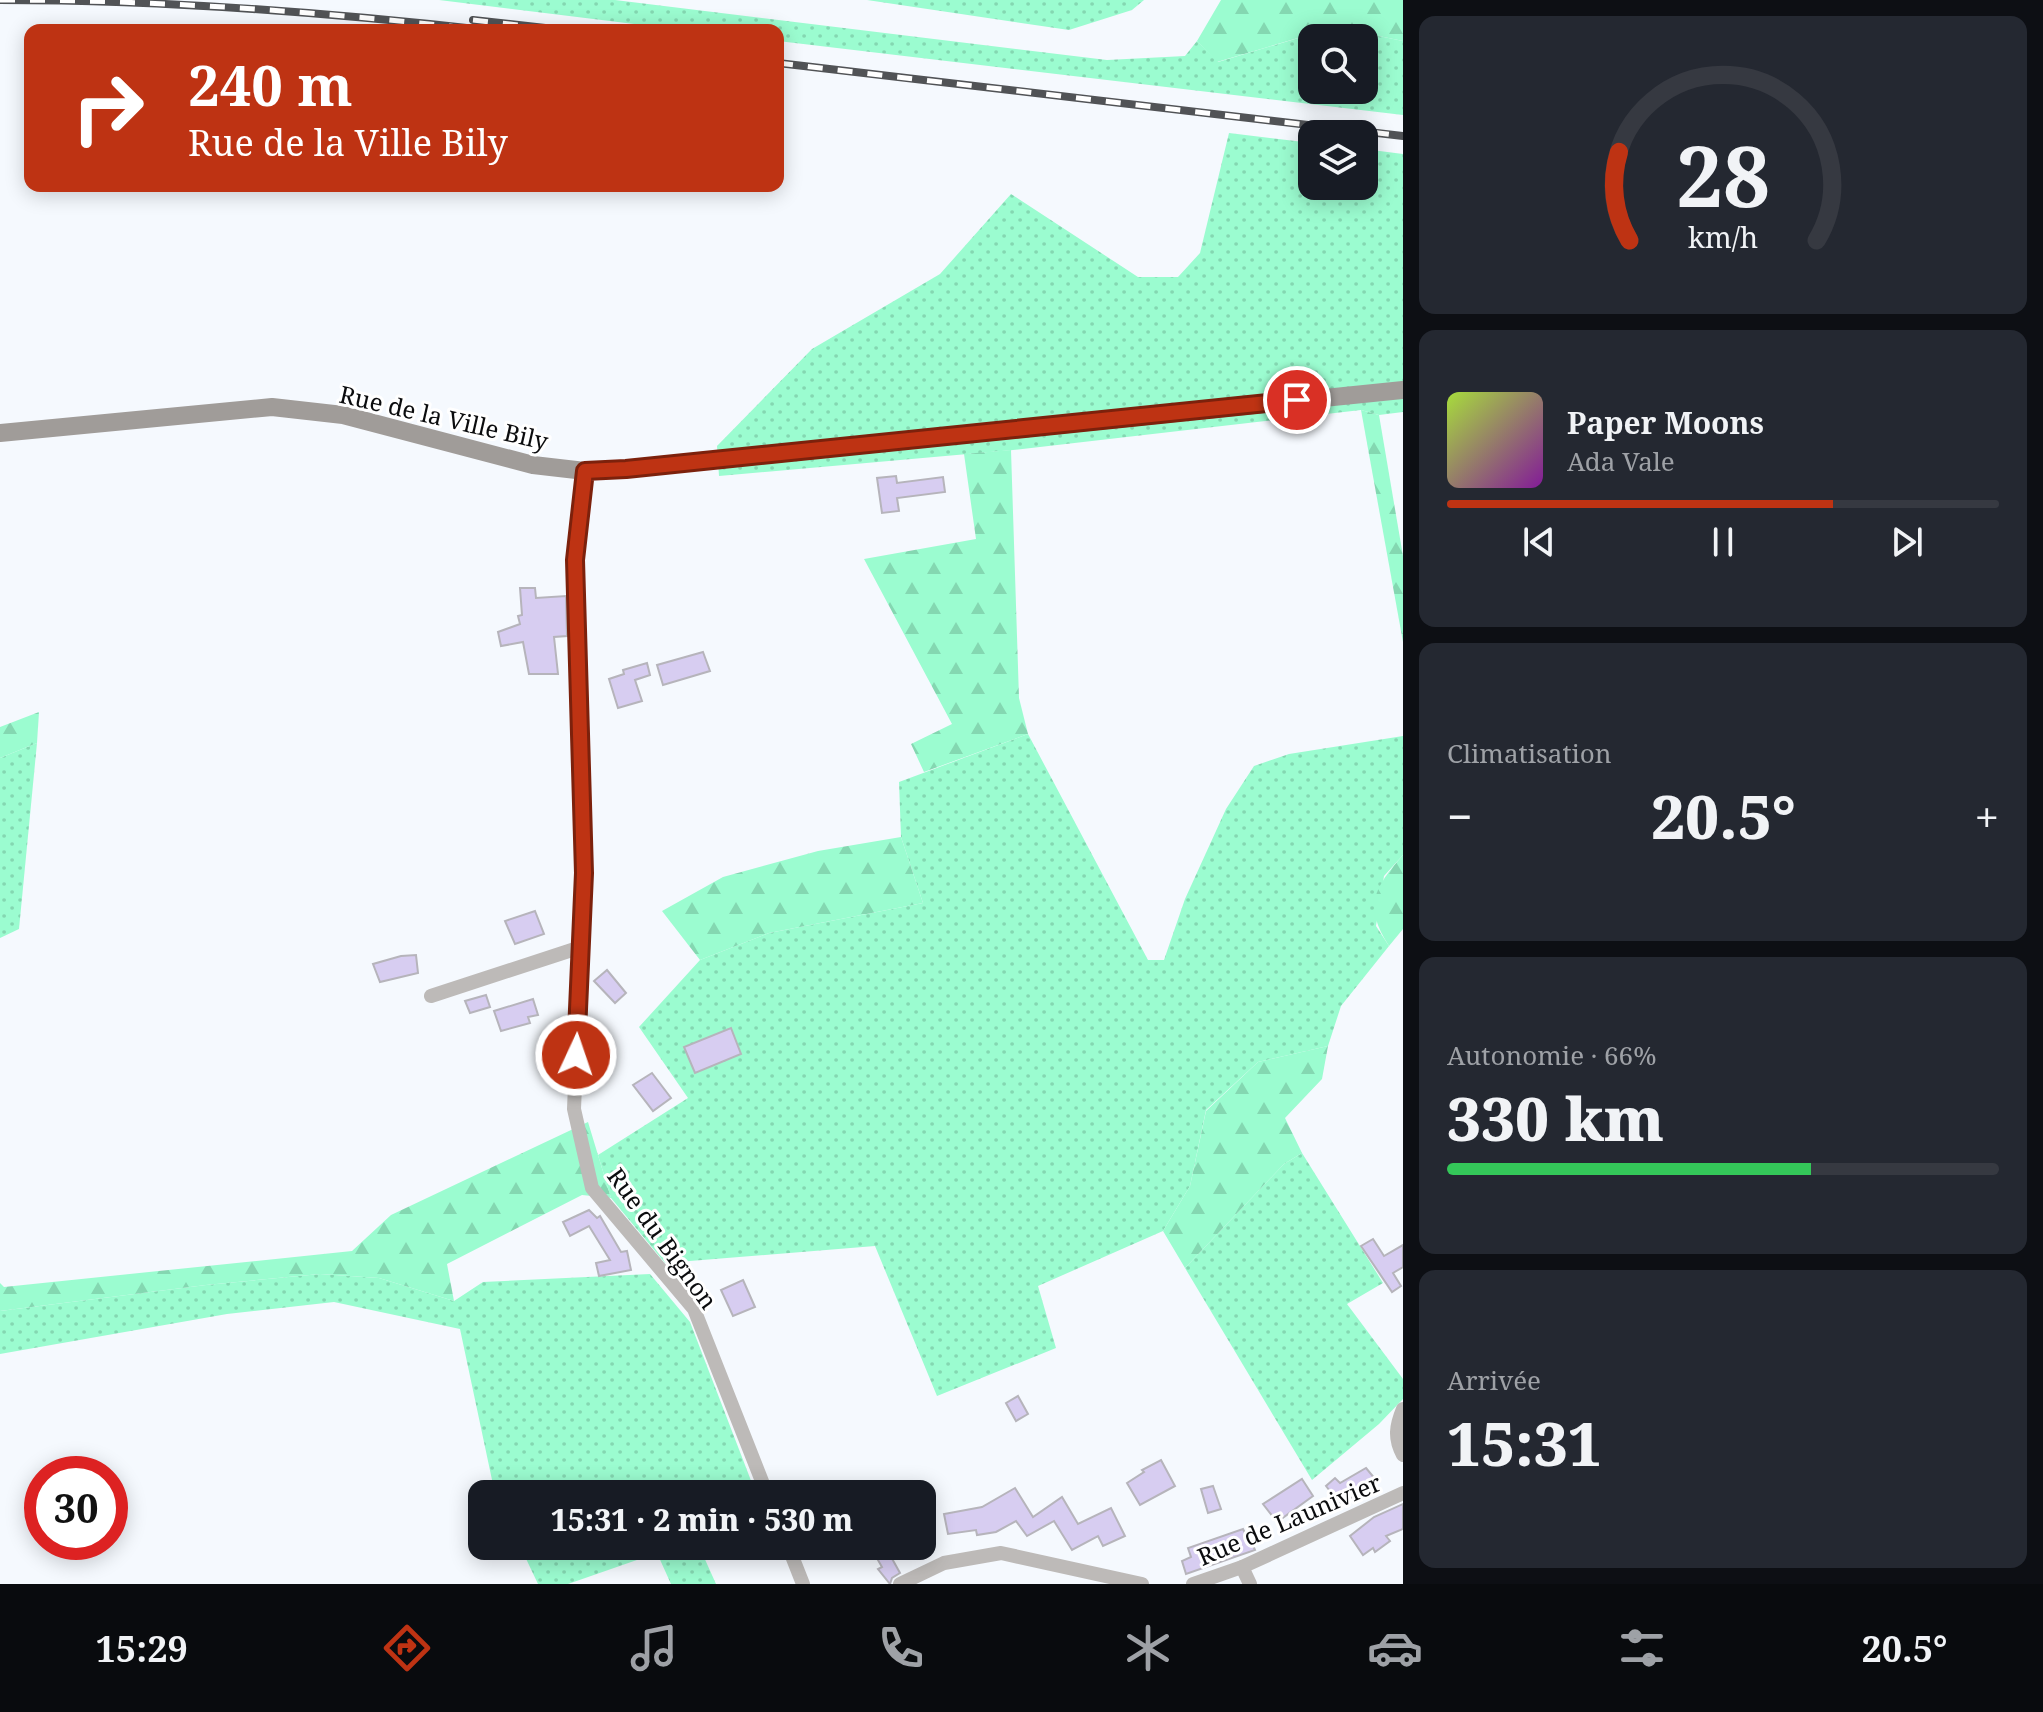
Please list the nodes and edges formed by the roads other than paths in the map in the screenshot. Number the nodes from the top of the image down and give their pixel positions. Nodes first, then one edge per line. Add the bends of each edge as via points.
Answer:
1 (1403, 390) edge
2 (0, 433) edge
3 (585, 471) junction
4 (581, 947) junction
5 (431, 996) dead end
6 (1403, 1409) edge
7 (1403, 1455) edge
8 (761, 1480) edge
9 (1403, 1493) edge
10 (794, 1560) edge
11 (1242, 1567) junction
12 (803, 1584) edge
13 (900, 1584) edge
14 (1142, 1584) edge
15 (1193, 1584) edge
16 (1250, 1584) edge

1 - 3 street, Rue de la Ville Bily
2 - 3 street, Rue de la Ville Bily via 272,407 343,415 533,465
3 - 4 street, Rue du Bignon via 575,560 584,873
4 - 5 street
4 - 8 street, Rue du Bignon via 574,1109 592,1188 694,1309
6 - 7 street via 1396,1426
9 - 11 street, Rue de Launivier
10 - 12 street
11 - 15 street, Rue de Launivier
11 - 16 street
13 - 14 street via 944,1563 1001,1553

